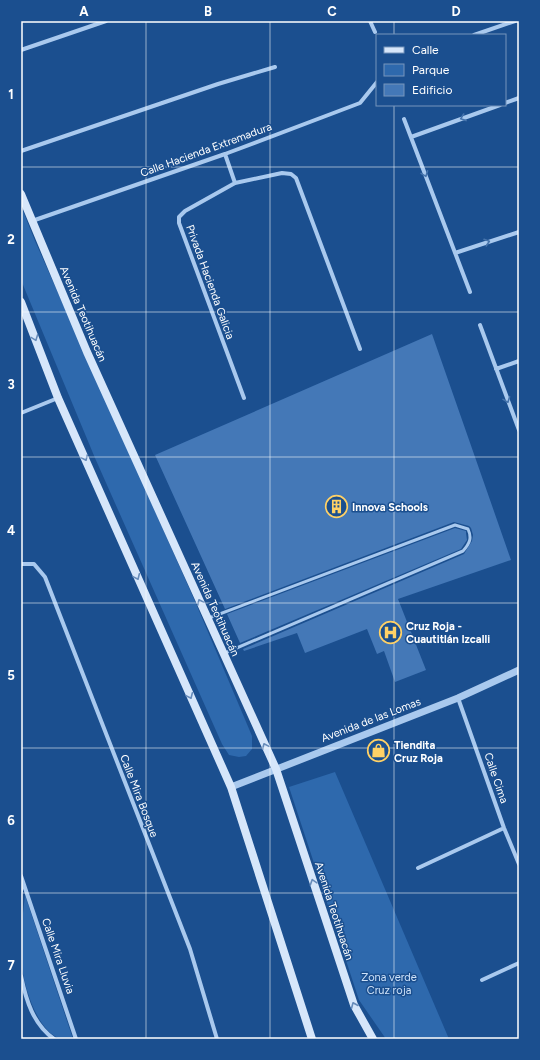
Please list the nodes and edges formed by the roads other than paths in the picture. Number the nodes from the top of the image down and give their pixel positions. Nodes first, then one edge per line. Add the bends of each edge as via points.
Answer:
1 (106, 21) edge
2 (370, 21) edge
3 (515, 21) edge
4 (375, 32) dead end
5 (477, 34) edge
6 (21, 50) edge
7 (275, 67) dead end
8 (376, 83) edge
9 (519, 98) edge
10 (506, 103) edge
11 (497, 106) edge
12 (404, 119) dead end
13 (411, 137) junction
14 (21, 151) edge
15 (225, 154) junction
16 (235, 184) junction
17 (21, 194) edge
18 (32, 221) junction
19 (519, 232) edge
20 (455, 253) junction
21 (470, 292) dead end
22 (21, 302) edge
23 (480, 325) dead end
24 (360, 349) dead end
25 (519, 361) edge
26 (496, 369) junction
27 (58, 398) junction
28 (244, 398) dead end
29 (21, 413) edge
30 (519, 430) edge
31 (21, 564) edge
32 (208, 619) junction
33 (224, 654) junction
34 (519, 670) edge
35 (458, 698) junction
36 (276, 769) junction
37 (230, 787) junction
38 (504, 828) junction
39 (519, 864) edge
40 (418, 868) dead end
41 (22, 877) edge
42 (21, 891) edge
43 (519, 963) edge
44 (21, 976) edge
45 (482, 980) dead end
46 (54, 1039) edge
47 (76, 1039) edge
48 (217, 1039) edge
49 (312, 1039) edge
50 (373, 1039) edge

1 - 6 street
2 - 4 street
3 - 5 street
7 - 14 street
8 - 15 street, Calle Hacienda Extremadura via 360,103
9 - 10 street
11 -> 13 street
12 - 13 street
13 -> 20 street
15 - 16 street
15 - 18 street, Calle Hacienda Extremadura
16 - 24 street, Privada Hacienda Galicia via 282,173 291,174 296,178
16 - 28 street, Privada Hacienda Galicia via 185,212 179,217 179,224
17 - 18 main road, Avenida Teotihuacán
32 -> 18 main road, Avenida Teotihuacán via 87,352
20 -> 19 street
20 - 21 street
22 -> 27 main road
23 - 26 street
25 - 26 street
26 -> 30 street
27 - 29 street
27 -> 37 main road
31 - 48 street, Calle Mira Bosque via 34,564 45,577 190,949
32 - 33 main road, Avenida Teotihuacán
32 - 33 lane via 454,525 468,528 471,536 463,551
36 -> 33 main road, Avenida Teotihuacán
34 - 35 street, Avenida de las Lomas
35 - 36 street, Avenida de las Lomas
35 - 38 street, Calle Cima
36 - 37 street, Avenida de las Lomas
50 -> 36 main road, Avenida Teotihuacán via 354,1005
37 - 49 main road
38 - 39 street, Calle Cima
38 - 40 street
41 - 42 street, Calle Mira Lluvia
41 - 47 street, Calle Mira Lluvia
43 - 45 street
44 - 46 street via 25,996 35,1019

